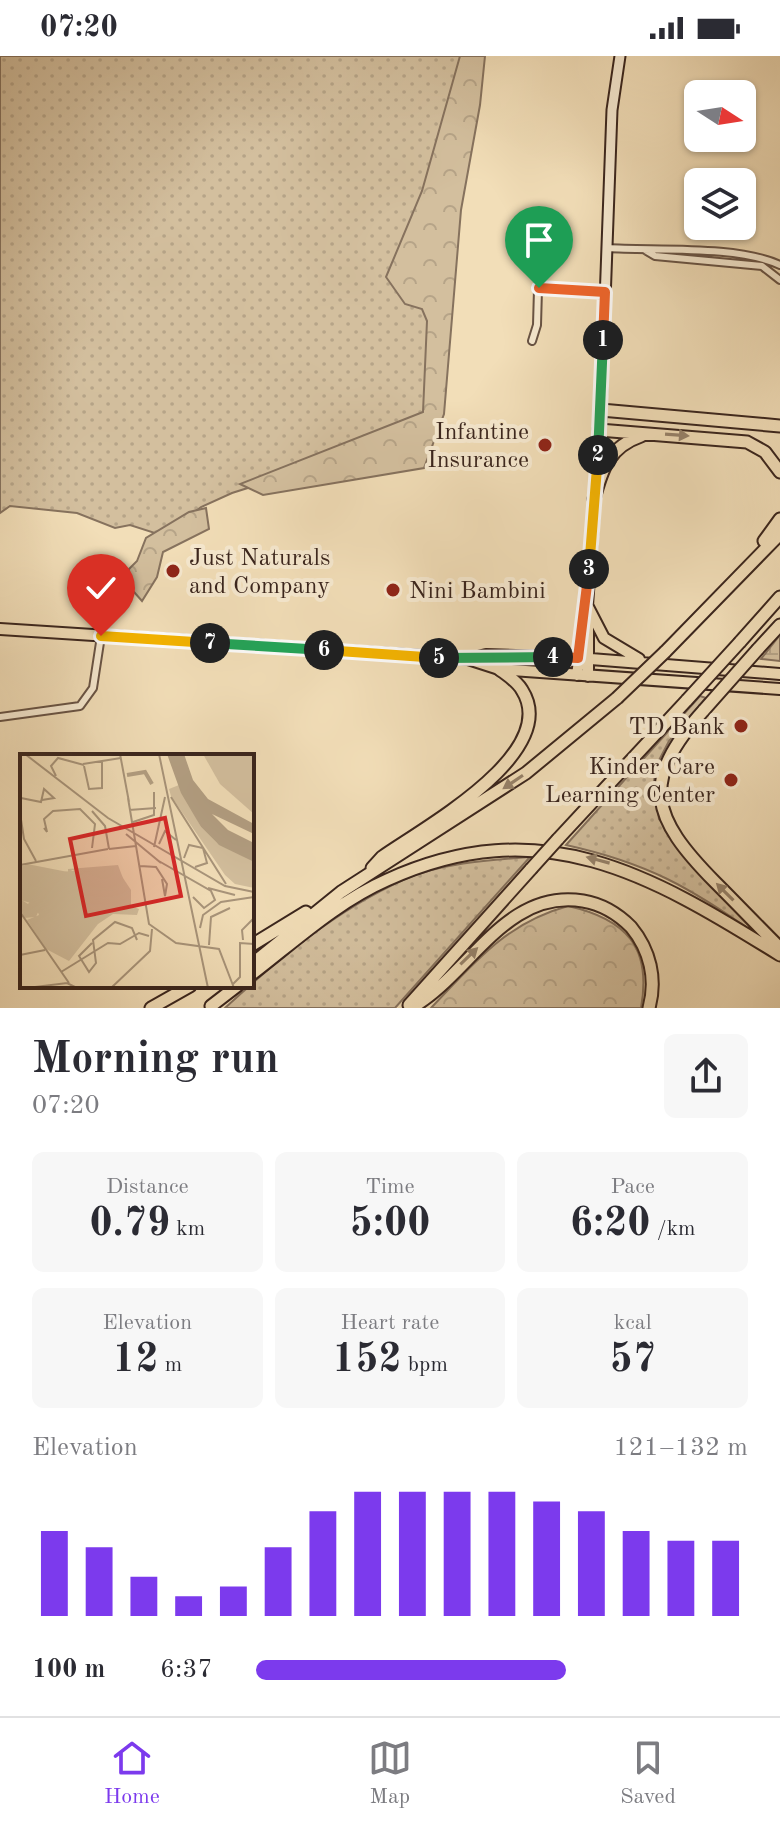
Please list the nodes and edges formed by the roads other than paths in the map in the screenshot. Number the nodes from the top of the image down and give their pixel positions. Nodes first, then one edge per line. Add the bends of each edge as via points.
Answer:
1 (620, 56) edge
2 (607, 248) junction
3 (645, 250) junction
4 (539, 254) dead end
5 (780, 265) edge
6 (780, 280) edge
7 (539, 288) junction
8 (605, 292) junction
9 (532, 341) dead end
10 (601, 410) junction
11 (780, 426) edge
12 (599, 430) junction
13 (650, 433) junction
14 (780, 472) edge
15 (594, 499) junction
16 (780, 519) edge
17 (780, 534) edge
18 (780, 597) edge
19 (587, 606) junction
20 (694, 622) junction
21 (780, 625) edge
22 (0, 629) edge
23 (101, 636) junction
24 (583, 658) junction
25 (468, 659) junction
26 (645, 662) junction
27 (499, 669) junction
28 (780, 674) edge
29 (582, 675) junction
30 (780, 689) edge
31 (0, 717) edge
32 (362, 879) junction
33 (341, 892) junction
34 (254, 944) edge
35 (780, 948) edge
36 (780, 955) edge
37 (254, 962) edge
38 (254, 972) edge
39 (186, 988) edge
40 (228, 988) edge
41 (234, 988) edge
42 (210, 1007) edge
43 (151, 1008) edge
44 (409, 1008) edge
45 (649, 1008) edge

1 - 2 street via 612,110
2 - 3 street
2 - 8 street
3 - 5 street via 761,257
3 - 6 street via 655,256 762,266
4 - 7 street
7 - 8 street
7 - 9 street
8 - 10 street
10 - 11 highway
10 - 12 main road
12 - 13 highway
12 - 15 main road
13 -> 14 highway via 747,442 765,452
13 - 15 highway via 610,455
15 - 19 main road
16 - 20 highway
17 - 20 highway
18 - 44 highway, bridge
19 - 24 main road
19 - 26 main road via 604,638
20 -> 32 highway, bridge via 617,698 526,773
35 -> 21 highway, bridge via 679,845 664,816 661,782 668,756
22 - 23 main road
23 - 25 main road
23 - 31 street via 93,688 80,706
24 - 25 main road
24 - 26 main road
24 - 29 main road
25 - 27 main road
26 - 28 main road
27 - 29 main road
27 - 32 highway via 526,697 523,742 484,784 382,857
29 - 30 main road
32 - 33 highway
33 - 34 highway
33 - 37 highway
36 -> 38 highway via 700,906 610,864 541,850 453,859 386,880 314,925
39 - 43 highway
40 - 42 highway
41 - 42 highway
44 -> 45 highway via 511,920 534,907 569,900 604,908 638,936 651,969

